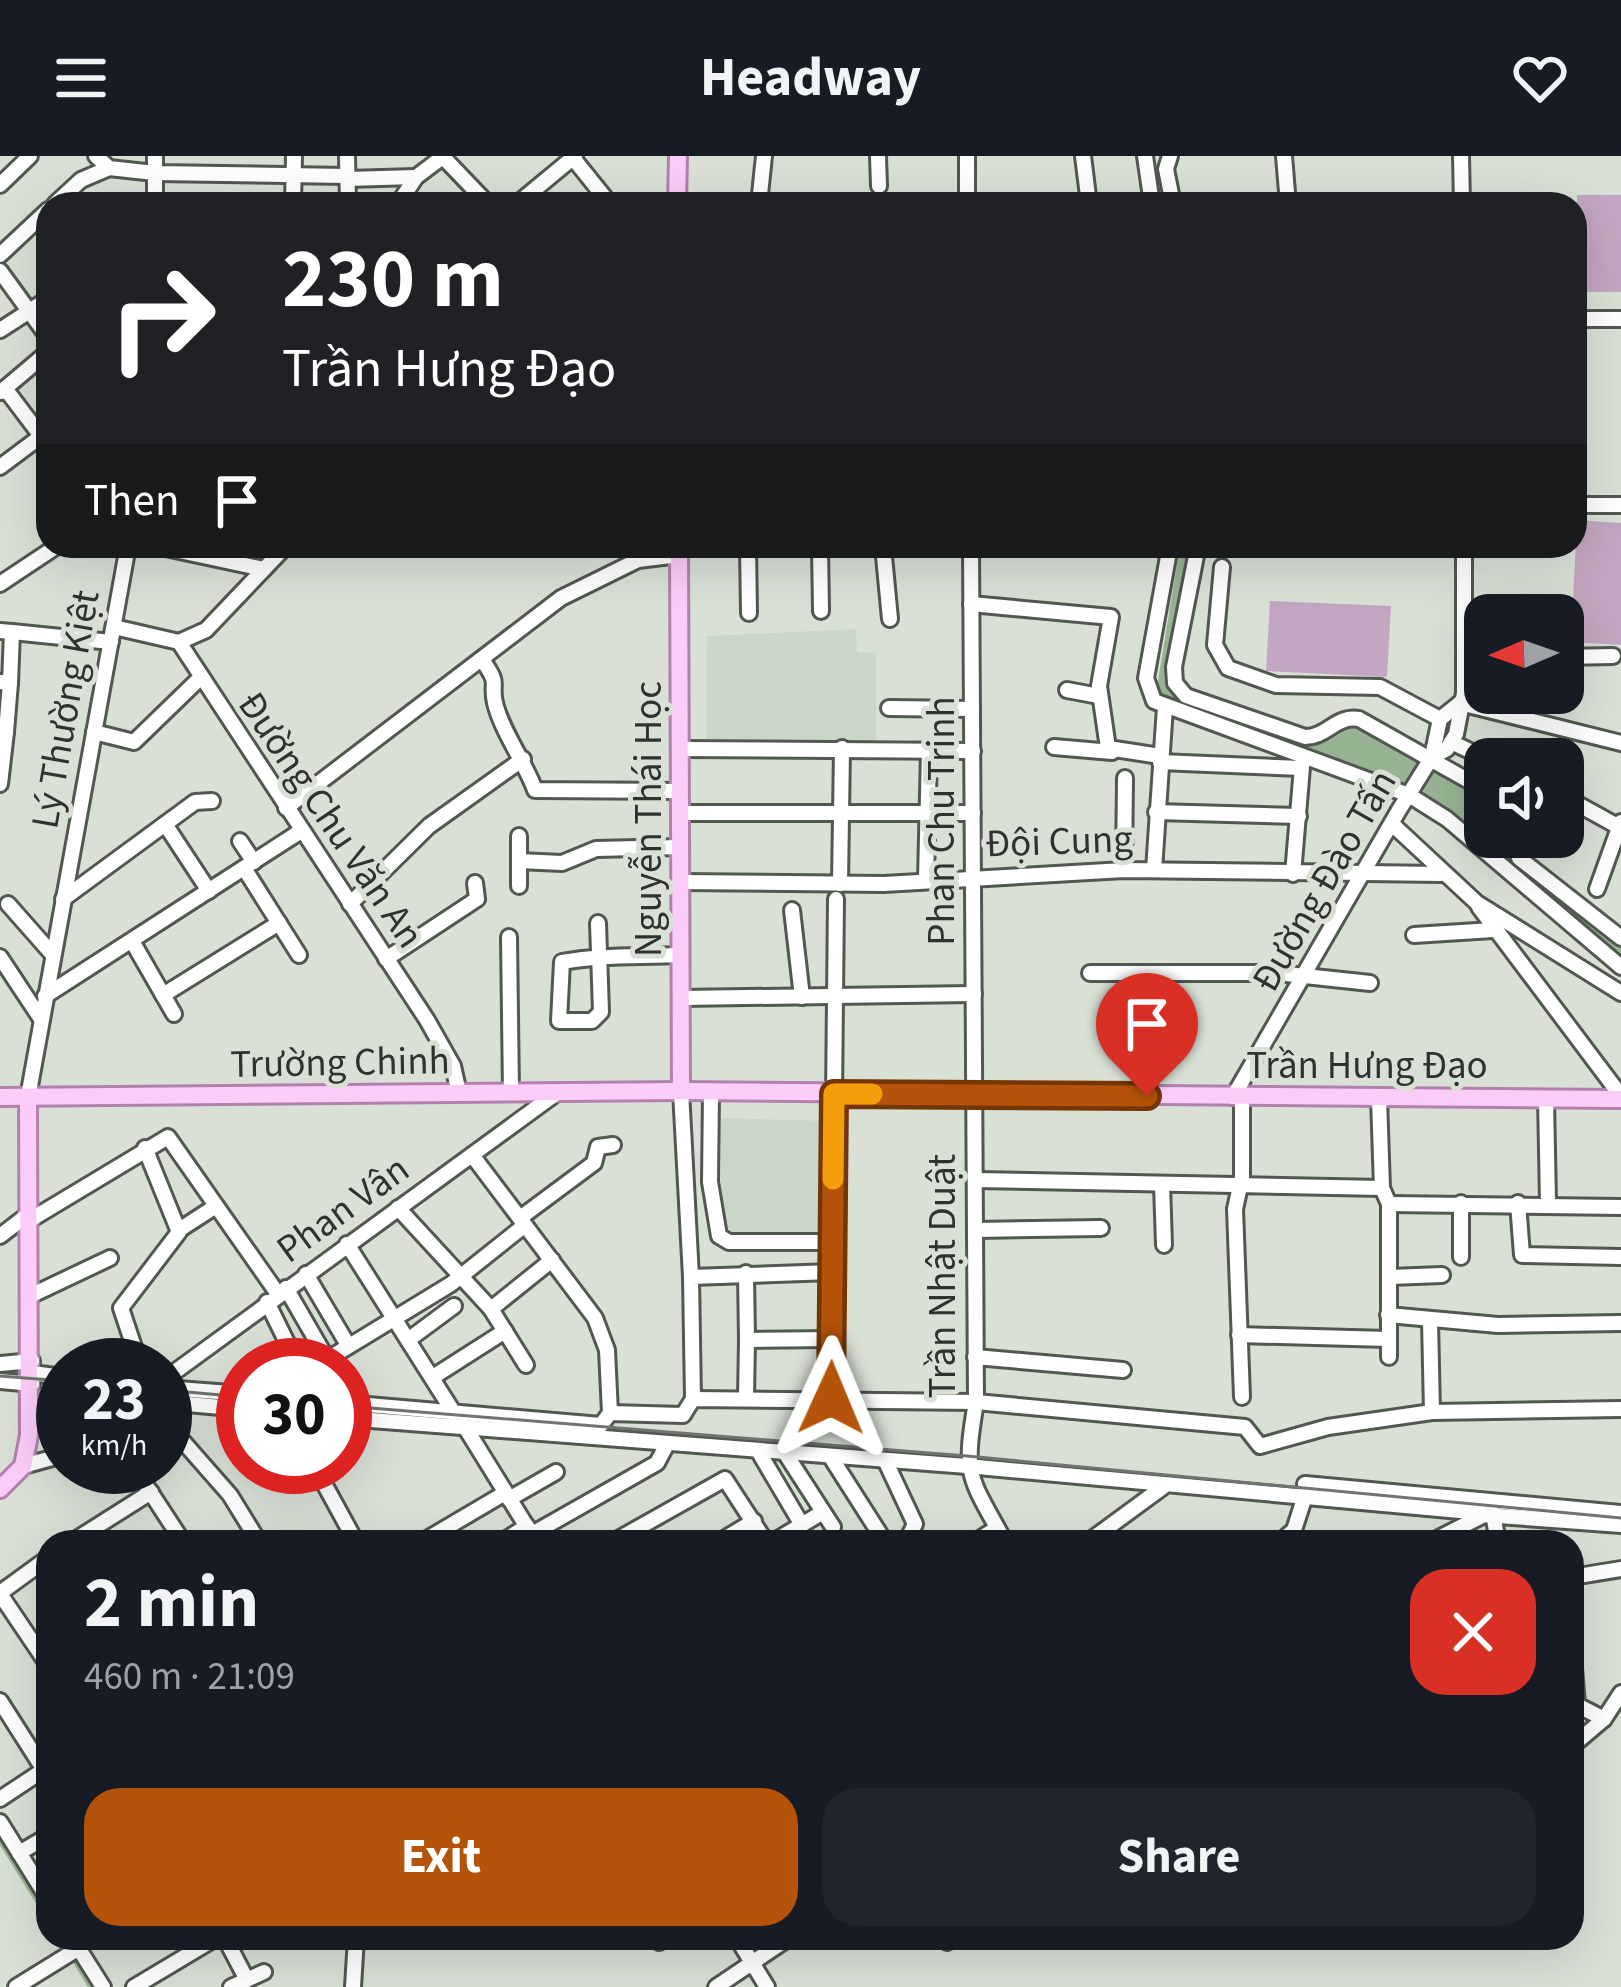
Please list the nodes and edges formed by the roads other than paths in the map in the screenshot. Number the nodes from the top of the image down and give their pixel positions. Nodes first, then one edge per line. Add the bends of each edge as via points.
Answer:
1 (30, 156) edge
2 (96, 156) edge
3 (155, 156) edge
4 (294, 156) edge
5 (347, 156) edge
6 (444, 156) edge
7 (678, 156) edge
8 (764, 156) edge
9 (878, 156) edge
10 (967, 156) edge
11 (1083, 156) edge
12 (1145, 156) edge
13 (1170, 156) edge
14 (1284, 156) edge
15 (1461, 156) edge
16 (574, 157) edge
17 (241, 164) edge
18 (109, 168) junction
19 (155, 173) junction
20 (293, 175) junction
21 (416, 177) junction
22 (347, 178) junction
23 (0, 185) edge
24 (879, 186) dead end
25 (68, 192) edge
26 (155, 192) edge
27 (292, 192) edge
28 (348, 192) edge
29 (406, 192) edge
30 (477, 192) edge
31 (532, 192) edge
32 (601, 192) edge
33 (677, 192) edge
34 (760, 192) edge
35 (968, 192) edge
36 (1088, 192) edge
37 (1150, 192) edge
38 (1171, 192) edge
39 (1287, 192) edge
40 (1462, 192) edge
41 (36, 222) edge
42 (0, 256) edge
43 (0, 271) edge
44 (36, 307) edge
45 (29, 311) junction
46 (1587, 319) edge
47 (1621, 319) edge
48 (36, 321) edge
49 (0, 330) edge
50 (36, 362) edge
51 (1, 392) edge
52 (36, 426) edge
53 (36, 440) edge
54 (0, 466) edge
55 (1587, 505) edge
56 (1621, 505) edge
57 (39, 558) edge
58 (126, 558) edge
59 (212, 558) edge
60 (275, 558) edge
61 (646, 558) edge
62 (679, 558) edge
63 (748, 558) edge
64 (820, 558) edge
65 (884, 558) edge
66 (971, 558) edge
67 (1168, 558) edge
68 (1196, 558) edge
69 (1464, 558) edge
70 (1222, 567) dead end
71 (264, 569) junction
72 (0, 584) edge
73 (1464, 594) edge
74 (971, 604) junction
75 (821, 611) dead end
76 (749, 614) dead end
77 (890, 619) dead end
78 (6, 631) edge
79 (112, 635) junction
80 (178, 642) junction
81 (1584, 656) edge
82 (1613, 656) dead end
83 (483, 661) junction
84 (1464, 666) edge
85 (198, 680) junction
86 (5, 682) edge
87 (1067, 689) dead end
88 (1099, 696) junction
89 (1460, 703) junction
90 (1166, 707) junction
91 (889, 708) dead end
92 (972, 709) junction
93 (1440, 719) junction
94 (3, 732) edge
95 (94, 732) junction
96 (1451, 742) junction
97 (1621, 743) edge
98 (1054, 747) dead end
99 (842, 748) junction
100 (1464, 748) edge
101 (680, 749) junction
102 (929, 751) junction
103 (973, 751) junction
104 (1112, 752) junction
105 (523, 759) junction
106 (1160, 759) junction
107 (1431, 759) junction
108 (1303, 763) junction
109 (1125, 778) dead end
110 (1464, 778) edge
111 (0, 784) edge
112 (680, 791) junction
113 (1410, 793) junction
114 (0, 794) edge
115 (212, 801) dead end
116 (1584, 807) edge
117 (286, 808) junction
118 (1156, 812) junction
119 (680, 813) junction
120 (973, 813) junction
121 (841, 815) junction
122 (928, 816) junction
123 (1299, 816) junction
124 (166, 824) junction
125 (1392, 824) junction
126 (1620, 826) edge
127 (301, 831) junction
128 (519, 836) dead end
129 (240, 841) dead end
130 (680, 847) junction
131 (1519, 858) edge
132 (519, 861) junction
133 (249, 865) junction
134 (1124, 870) junction
135 (1154, 870) junction
136 (1364, 873) junction
137 (1293, 874) junction
138 (1441, 874) junction
139 (974, 875) junction
140 (926, 880) junction
141 (680, 882) junction
142 (475, 883) dead end
143 (519, 886) dead end
144 (1597, 889) dead end
145 (209, 891) junction
146 (838, 891) junction
147 (63, 899) junction
148 (1477, 903) junction
149 (8, 904) dead end
150 (350, 904) junction
151 (791, 910) dead end
152 (279, 923) junction
153 (598, 923) dead end
154 (1493, 930) junction
155 (1414, 935) dead end
156 (509, 937) dead end
157 (1621, 938) edge
158 (132, 940) junction
159 (53, 955) junction
160 (299, 955) dead end
161 (679, 955) junction
162 (0, 957) edge
163 (386, 959) junction
164 (599, 959) junction
165 (1621, 967) edge
166 (1090, 973) dead end
167 (1306, 975) junction
168 (1370, 983) dead end
169 (1621, 992) edge
170 (163, 994) junction
171 (974, 994) junction
172 (45, 996) junction
173 (834, 996) junction
174 (802, 997) junction
175 (680, 998) junction
176 (174, 1014) dead end
177 (41, 1019) junction
178 (681, 1091) junction
179 (711, 1092) junction
180 (511, 1093) junction
181 (558, 1093) junction
182 (459, 1094) junction
183 (834, 1094) junction
184 (974, 1096) junction
185 (0, 1097) edge
186 (28, 1097) junction
187 (1237, 1097) junction
188 (1621, 1097) edge
189 (1379, 1098) junction
190 (1546, 1098) junction
191 (613, 1145) dead end
192 (145, 1148) junction
193 (472, 1155) junction
194 (975, 1180) junction
195 (1162, 1184) junction
196 (1239, 1185) junction
197 (1382, 1188) junction
198 (1461, 1203) junction
199 (1518, 1203) junction
200 (1548, 1203) junction
201 (1389, 1204) junction
202 (216, 1206) junction
203 (1621, 1207) edge
204 (398, 1208) junction
205 (30, 1217) junction
206 (522, 1221) junction
207 (1101, 1228) dead end
208 (179, 1230) junction
209 (975, 1230) junction
210 (0, 1236) edge
211 (832, 1242) junction
212 (347, 1244) junction
213 (1164, 1245) dead end
214 (1461, 1257) dead end
215 (1621, 1257) edge
216 (110, 1258) dead end
217 (552, 1260) junction
218 (832, 1272) junction
219 (306, 1274) junction
220 (746, 1274) junction
221 (1442, 1275) dead end
222 (460, 1276) junction
223 (691, 1277) junction
224 (1390, 1277) junction
225 (32, 1295) junction
226 (277, 1295) junction
227 (454, 1306) dead end
228 (491, 1309) junction
229 (1388, 1315) junction
230 (393, 1316) junction
231 (1430, 1320) junction
232 (1621, 1323) edge
233 (505, 1331) junction
234 (1239, 1335) junction
235 (131, 1338) edge
236 (290, 1338) edge
237 (306, 1338) edge
238 (344, 1338) edge
239 (359, 1338) edge
240 (832, 1339) junction
241 (1388, 1339) junction
242 (408, 1340) junction
243 (748, 1340) junction
244 (975, 1357) junction
245 (1389, 1357) dead end
246 (192, 1358) edge
247 (0, 1364) edge
248 (526, 1365) dead end
249 (1124, 1370) dead end
250 (32, 1373) junction
251 (36, 1374) edge
252 (433, 1377) junction
253 (0, 1381) edge
254 (1241, 1397) dead end
255 (831, 1398) junction
256 (693, 1399) junction
257 (746, 1399) junction
258 (976, 1402) junction
259 (372, 1405) edge
260 (1621, 1408) edge
261 (1432, 1412) junction
262 (454, 1413) junction
263 (610, 1413) junction
264 (372, 1420) edge
265 (464, 1427) junction
266 (667, 1444) junction
267 (712, 1449) junction
268 (192, 1452) edge
269 (760, 1454) junction
270 (787, 1456) junction
271 (832, 1459) junction
272 (885, 1460) junction
273 (967, 1461) junction
274 (36, 1462) edge
275 (23, 1466) junction
276 (556, 1472) dead end
277 (725, 1479) junction
278 (1163, 1487) junction
279 (0, 1490) edge
280 (1305, 1490) junction
281 (148, 1494) edge
282 (152, 1494) edge
283 (330, 1494) edge
284 (507, 1496) junction
285 (823, 1511) junction
286 (1621, 1513) edge
287 (1493, 1514) junction
288 (754, 1522) junction
289 (802, 1525) junction
290 (1621, 1525) edge
291 (833, 1527) dead end
292 (91, 1530) edge
293 (175, 1530) edge
294 (252, 1530) edge
295 (349, 1530) edge
296 (444, 1530) edge
297 (528, 1530) edge
298 (538, 1530) edge
299 (634, 1530) edge
300 (740, 1530) edge
301 (760, 1530) edge
302 (793, 1530) edge
303 (877, 1530) edge
304 (912, 1530) edge
305 (999, 1530) edge
306 (1104, 1530) edge
307 (1294, 1530) edge
308 (1456, 1530) edge
309 (1496, 1530) edge
310 (36, 1567) edge
311 (1621, 1569) edge
312 (1584, 1574) edge
313 (0, 1593) edge
314 (36, 1636) edge
315 (31, 1639) junction
316 (36, 1647) edge
317 (1621, 1693) edge
318 (0, 1703) edge
319 (1584, 1709) edge
320 (1604, 1719) junction
321 (1584, 1736) edge
322 (36, 1755) edge
323 (36, 1776) edge
324 (0, 1799) edge
325 (0, 1822) edge
326 (36, 1843) edge
327 (19, 1853) junction
328 (36, 1880) edge
329 (66, 1950) edge
330 (79, 1950) edge
331 (196, 1950) edge
332 (231, 1950) edge
333 (355, 1950) edge
334 (744, 1950) edge
335 (771, 1950) edge
336 (753, 1962) junction
337 (264, 1972) dead end
338 (247, 1980) junction
339 (16, 1987) edge
340 (103, 1987) edge
341 (134, 1987) edge
342 (231, 1987) edge
343 (353, 1987) edge
344 (716, 1987) edge
345 (767, 1987) edge

1 - 23 street
2 - 18 street
3 - 19 street
4 - 20 street
5 - 22 street
6 - 21 street
6 - 30 street
7 - 33 main road
8 - 34 street
9 - 24 street
10 - 35 street
11 - 36 street
12 - 37 street
13 - 38 street
14 - 39 street
15 - 40 street
16 - 31 street
16 - 32 street
17 - 19 street
17 - 20 street
18 - 19 street
18 - 25 street
19 - 26 street
20 - 22 street
20 - 27 street
21 - 22 street
21 - 29 street
22 - 28 street
41 - 42 street
43 - 45 street
44 - 45 street
45 - 48 street
45 - 49 street
46 - 47 street
50 - 51 street
51 - 52 street
53 - 54 street
55 - 56 street
57 - 72 street
58 - 79 street, Lý Thường Kiệt
59 - 71 street
60 - 71 street
61 - 83 street via 581,585
62 - 101 main road, Nguyễn Thái Học
63 - 76 street
64 - 75 street
65 - 77 street
66 - 74 street, Phan Chu Trinh
67 - 90 street via 1146,684 1150,698
68 - 107 street via 1175,659 1180,691 1305,737 1354,718
69 - 73 street
70 - 93 street via 1215,645 1228,668 1276,685 1380,687
71 - 80 street via 206,630
74 - 88 street via 1110,617
74 - 92 street, Phan Chu Trinh
78 - 79 street
78 - 86 street
79 - 80 street
79 - 95 street, Lý Thường Kiệt
80 - 85 street, Đường Chu Văn An
81 - 82 street
83 - 105 street
83 - 117 street
84 - 89 street
85 - 95 street via 134,742
85 - 117 street, Đường Chu Văn An
86 - 94 street
87 - 88 street
88 - 104 street
89 - 93 street
89 - 96 street
89 - 97 street
90 - 106 street
90 - 108 street
91 - 92 street
92 - 103 street, Phan Chu Trinh
93 - 107 street, Đường Đào Tấn
94 - 111 street
95 - 147 street, Lý Thường Kiệt
96 - 100 street
96 - 107 street, Đường Đào Tấn
98 - 104 street
99 - 101 street
99 - 102 street
99 - 121 street
101 - 112 main road, Nguyễn Thái Học
102 - 103 street
102 - 122 street
103 - 120 street, Phan Chu Trinh
104 - 106 street
105 - 112 street via 538,791
105 - 150 street via 429,826
106 - 108 street
106 - 118 street
107 - 110 street
107 - 113 street, Đường Đào Tấn
108 - 113 street
108 - 123 street
109 - 134 street
111 - 114 street
112 - 119 main road, Nguyễn Thái Học
113 - 125 street, Đường Đào Tấn
113 - 165 street
115 - 124 street via 195,802
116 - 126 street
117 - 127 street, Đường Chu Văn An
118 - 123 street
118 - 135 street
119 - 121 street
119 - 130 main road, Nguyễn Thái Học
120 - 122 street
120 - 139 street, Phan Chu Trinh
121 - 122 street
121 - 146 street
122 - 140 street
123 - 137 street
124 - 145 street
124 - 147 street
125 - 136 street, Đường Đào Tấn
125 - 138 street
126 - 144 street
127 - 133 street
127 - 150 street, Đường Chu Văn An
128 - 132 street
129 - 133 street
130 - 132 street
130 - 141 main road, Nguyễn Thái Học
131 - 157 street
132 - 143 street
133 - 145 street
133 - 152 street
134 - 135 street, Đội Cung
134 - 139 street, Đội Cung
135 - 137 street, Đội Cung
136 - 137 street, Đội Cung
136 - 138 street, Đội Cung
136 - 167 street, Đường Đào Tấn
138 - 148 street
139 - 140 street, Đội Cung
139 - 171 street, Phan Chu Trinh
140 - 146 street, Đội Cung
141 - 146 street, Đội Cung
141 - 161 main road, Nguyễn Thái Học
142 - 163 street via 477,899
145 - 158 street
146 - 173 street
147 - 159 street, Lý Thường Kiệt
148 - 154 street
148 - 169 street
149 - 159 street
150 - 163 street, Đường Chu Văn An
151 - 174 street
152 - 160 street
152 - 170 street
153 - 164 street
154 - 155 street
154 - 188 street
156 - 180 street
158 - 170 street
158 - 172 street
159 - 172 street, Lý Thường Kiệt
161 - 164 street
161 - 175 main road, Nguyễn Thái Học
162 - 177 street
163 - 182 street, Đường Chu Văn An via 453,1066
164 - 164 street via 559,965 559,1022 598,1018
166 - 167 street
167 - 168 street
167 - 187 street, Đường Đào Tấn
170 - 176 street
171 - 173 street
171 - 184 street, Phan Chu Trinh
172 - 177 street, Lý Thường Kiệt
173 - 174 street
173 - 183 street
174 - 175 street
175 - 178 main road, Nguyễn Thái Học
177 - 186 street, Lý Thường Kiệt
178 - 179 main road, Trần Hưng Đạo
178 - 181 main road, Trường Chinh
178 - 223 street
179 - 183 main road, Trần Hưng Đạo
179 - 211 street via 719,1236
180 - 181 main road, Trường Chinh
180 - 182 main road, Trường Chinh
181 - 193 street, Phan Vân
182 - 186 main road, Trường Chinh
183 - 184 main road, Trần Hưng Đạo
183 - 211 street
184 - 187 main road, Trần Hưng Đạo
184 - 194 street, Trần Nhật Duật
185 - 186 main road, Trường Chinh
186 - 205 main road
187 - 189 main road, Trần Hưng Đạo
187 - 196 street
188 - 190 main road, Trần Hưng Đạo
189 - 190 main road, Trần Hưng Đạo
189 - 197 street
190 - 200 street
191 - 206 street via 596,1149 594,1163
192 - 202 street via 168,1137
192 - 205 street
192 - 208 street
193 - 204 street, Phan Vân
193 - 206 street
194 - 195 street
194 - 209 street, Trần Nhật Duật
195 - 196 street
195 - 213 street
196 - 197 street
196 - 234 street
197 - 201 street
198 - 199 street
198 - 201 street
198 - 214 street
199 - 200 street
199 - 215 street via 1522,1255
200 - 203 street
201 - 224 street
202 - 208 street
202 - 226 street
204 - 212 street, Phan Vân
204 - 222 street
205 - 210 street
205 - 225 main road
206 - 217 street
206 - 222 street
207 - 209 street
208 - 235 street via 121,1308
209 - 244 street, Trần Nhật Duật
211 - 218 street
212 - 219 street, Phan Vân
212 - 230 street
216 - 225 street
217 - 228 street
217 - 263 street via 604,1338
218 - 220 street
218 - 240 street
219 - 226 street, Phan Vân
219 - 238 street
220 - 223 street
220 - 243 street
221 - 224 street
222 - 228 street
222 - 230 street
223 - 256 street
224 - 229 street
225 - 250 main road
226 - 236 street
226 - 237 street
226 - 246 street, Phan Vân
227 - 242 street
228 - 233 street
229 - 231 street
229 - 241 street
230 - 239 street
230 - 242 street
231 - 232 street
231 - 261 street
233 - 248 street
233 - 252 street
234 - 241 street
234 - 254 street
240 - 243 street
240 - 255 street
241 - 245 street
242 - 252 street
243 - 257 street
244 - 249 street
244 - 258 street, Trần Nhật Duật
247 - 250 street
250 - 251 street
250 - 253 street
250 - 275 main road
252 - 262 street
255 - 257 street
255 - 258 street
256 - 257 street
256 - 263 street via 683,1415
258 - 261 street via 1245,1427 1260,1446
258 - 273 street, Trần Nhật Duật
259 - 262 street
260 - 261 street
262 - 263 street via 601,1425
264 - 265 street
265 - 266 street
265 - 284 street
266 - 267 street
266 - 298 street via 657,1463
267 - 269 street
267 - 277 street
268 - 294 street
269 - 270 street
269 - 289 street
270 - 271 street
270 - 285 street
271 - 272 street
271 - 303 street
272 - 273 street
272 - 304 street
273 - 278 street
273 - 305 street
274 - 275 street
275 - 279 main road
276 - 284 street
277 - 288 street
277 - 299 street
278 - 280 street
278 - 306 street
280 - 286 street
280 - 287 street
280 - 307 street
281 - 292 street
282 - 293 street
283 - 295 street
284 - 296 street
284 - 297 street
285 - 289 street
285 - 291 street
287 - 290 street
287 - 308 street
287 - 309 street
288 - 300 street
288 - 301 street
289 - 302 street
310 - 313 street
311 - 312 street
313 - 315 street
314 - 315 street
315 - 316 street
317 - 320 street
318 - 322 street
319 - 320 street
320 - 321 street
323 - 324 street
325 - 327 street
326 - 327 street
327 - 328 street
329 - 339 street
330 - 340 street
331 - 341 street
332 - 338 street
333 - 343 street
334 - 336 street
335 - 336 street
336 - 344 street
336 - 345 street
337 - 338 street
338 - 342 street

